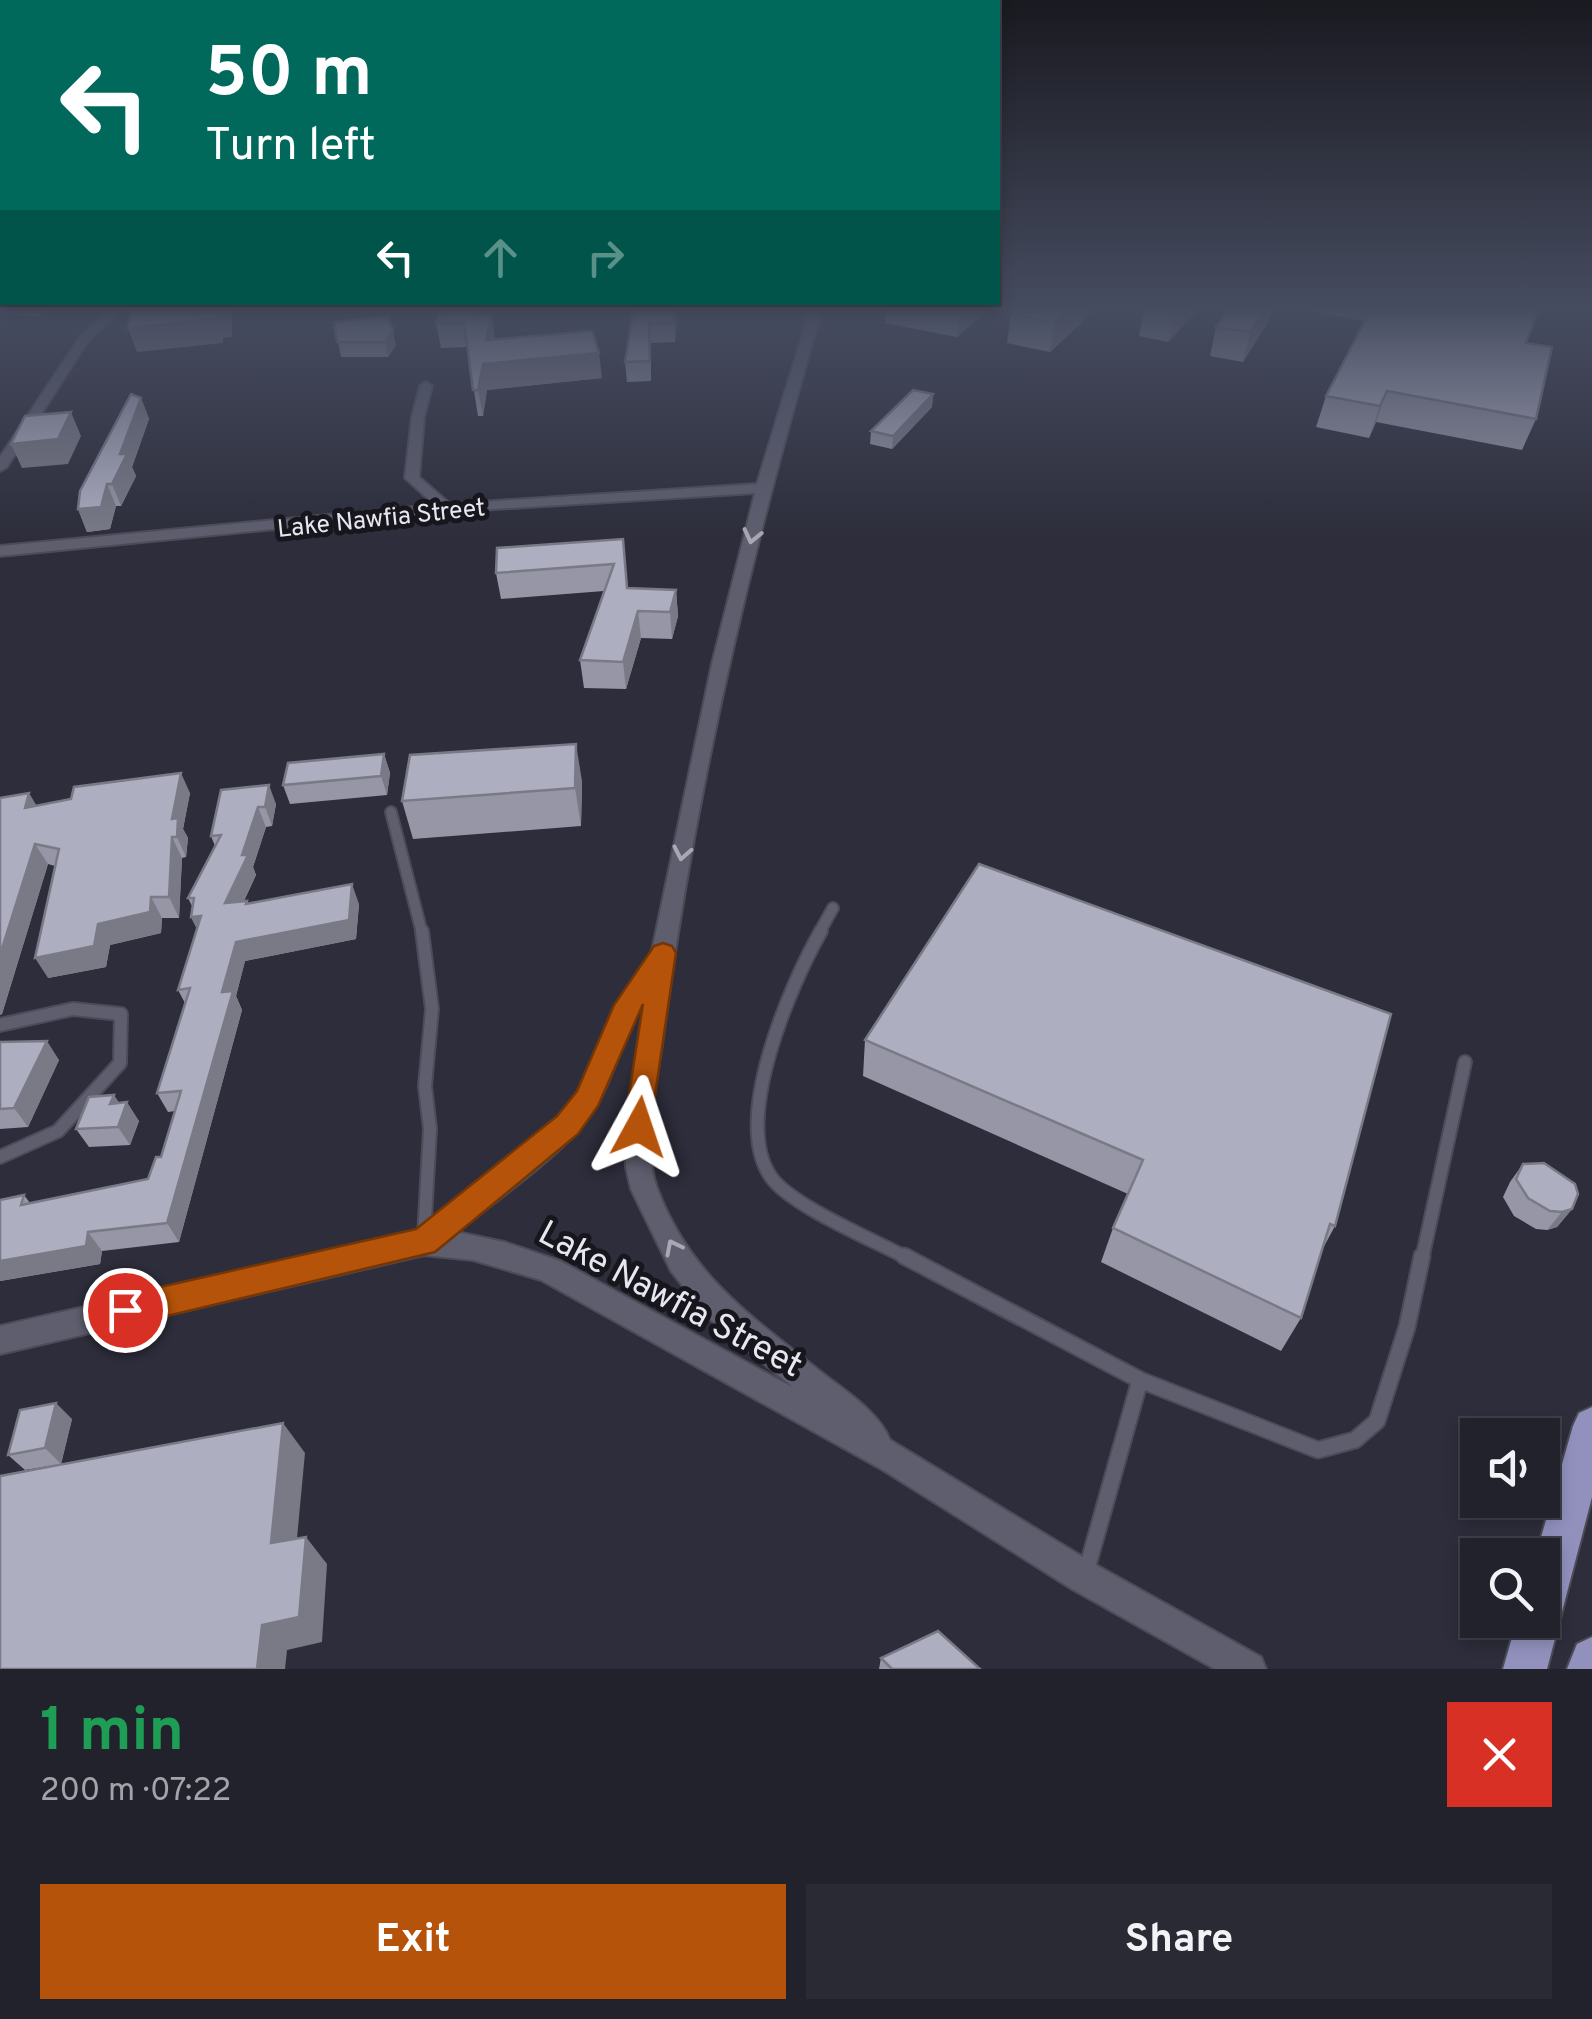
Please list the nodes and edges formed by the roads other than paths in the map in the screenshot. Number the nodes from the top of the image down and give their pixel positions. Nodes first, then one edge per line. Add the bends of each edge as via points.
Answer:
1 (54, 385) edge
2 (793, 385) edge
3 (426, 386) dead end
4 (0, 467) edge
5 (763, 488) junction
6 (447, 508) junction
7 (0, 551) edge
8 (391, 812) dead end
9 (833, 908) dead end
10 (663, 953) junction
11 (0, 1024) edge
12 (1465, 1062) dead end
13 (0, 1157) edge
14 (424, 1242) junction
15 (0, 1340) edge
16 (1140, 1380) junction
17 (1592, 1426) edge
18 (894, 1458) junction
19 (1560, 1541) edge
20 (1084, 1577) junction
21 (1533, 1638) edge
22 (1592, 1659) edge
23 (1250, 1669) edge
24 (1525, 1669) edge
25 (1590, 1669) edge

1 - 4 street
2 - 5 street
3 - 6 street via 412,478
5 - 6 street, Lake Nawfia Street
5 -> 10 street
6 - 7 street, Lake Nawfia Street
8 - 14 lane via 421,925 432,1009
9 - 16 lane via 782,1004 767,1066 762,1155 768,1175 833,1219
10 - 14 street via 624,1012 588,1098 568,1125
18 -> 10 street via 717,1307 681,1262 644,1189 642,1093
11 - 13 lane via 73,1008 121,1014 120,1064 58,1132
12 - 16 lane via 1407,1327 1378,1421 1355,1440 1318,1450
14 - 15 street, Lake Nawfia Street
14 - 18 street, Lake Nawfia Street via 464,1243 550,1270
16 - 20 lane
17 - 19 main road
18 - 20 street, Lake Nawfia Street
20 - 23 street, Lake Nawfia Street
21 - 24 main road
22 - 25 main road

